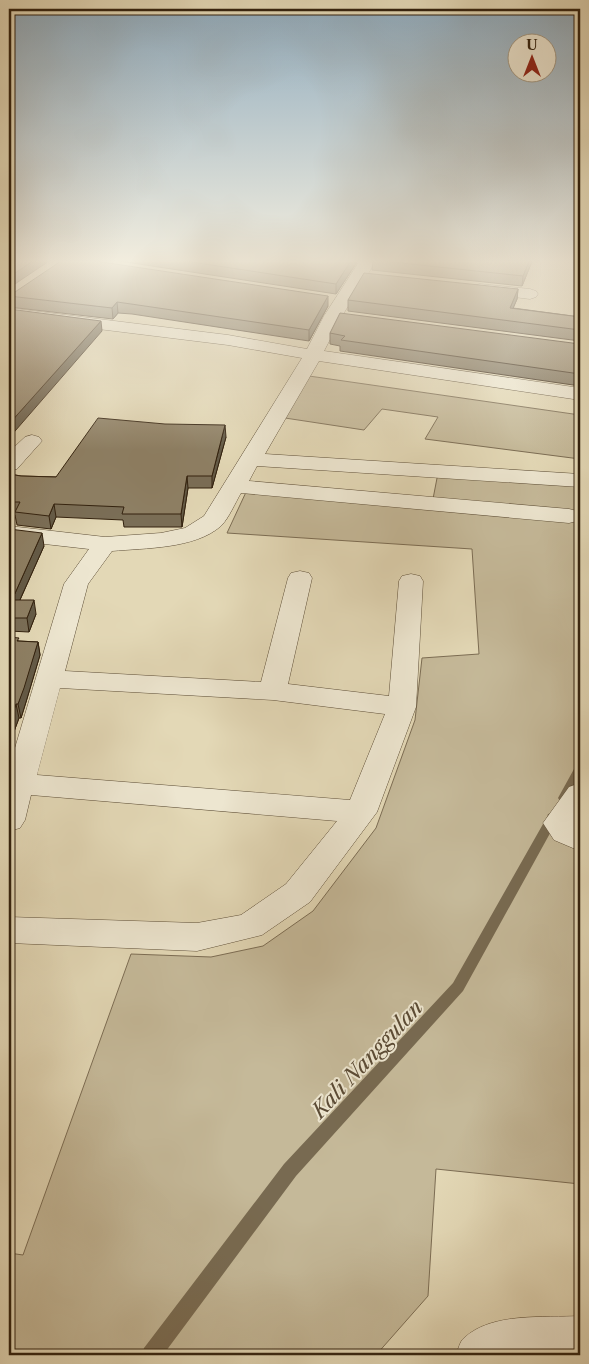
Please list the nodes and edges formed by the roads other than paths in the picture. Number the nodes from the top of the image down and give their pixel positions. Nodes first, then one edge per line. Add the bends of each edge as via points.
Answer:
1 (87, 323) edge
2 (331, 323) edge
3 (313, 356) junction
4 (580, 394) edge
5 (32, 441) dead end
6 (251, 459) junction
7 (9, 464) edge
8 (580, 481) edge
9 (235, 486) junction
10 (569, 516) dead end
11 (9, 533) edge
12 (105, 544) junction
13 (300, 578) dead end
14 (410, 582) dead end
15 (48, 680) junction
16 (273, 691) junction
17 (402, 707) junction
18 (20, 784) junction
19 (580, 794) edge
20 (361, 812) junction
21 (9, 820) edge
22 (580, 840) edge
23 (9, 930) edge
24 (580, 1339) edge
25 (479, 1355) edge

1 - 3 street via 228,340
2 - 3 street
3 - 4 street
3 - 6 street
5 - 7 street
6 - 8 street
6 - 9 street
9 - 10 street
9 - 12 street via 213,521 192,534
11 - 12 street
12 - 15 street via 76,584 48,642
13 - 16 street
14 - 17 street
15 - 16 street
15 - 18 street
16 - 17 street
17 - 20 street
18 - 20 street
18 - 21 street
19 - 22 street via 559,823 566,832
20 - 23 street via 298,893 250,926 198,937
24 - 25 street via 498,1343

